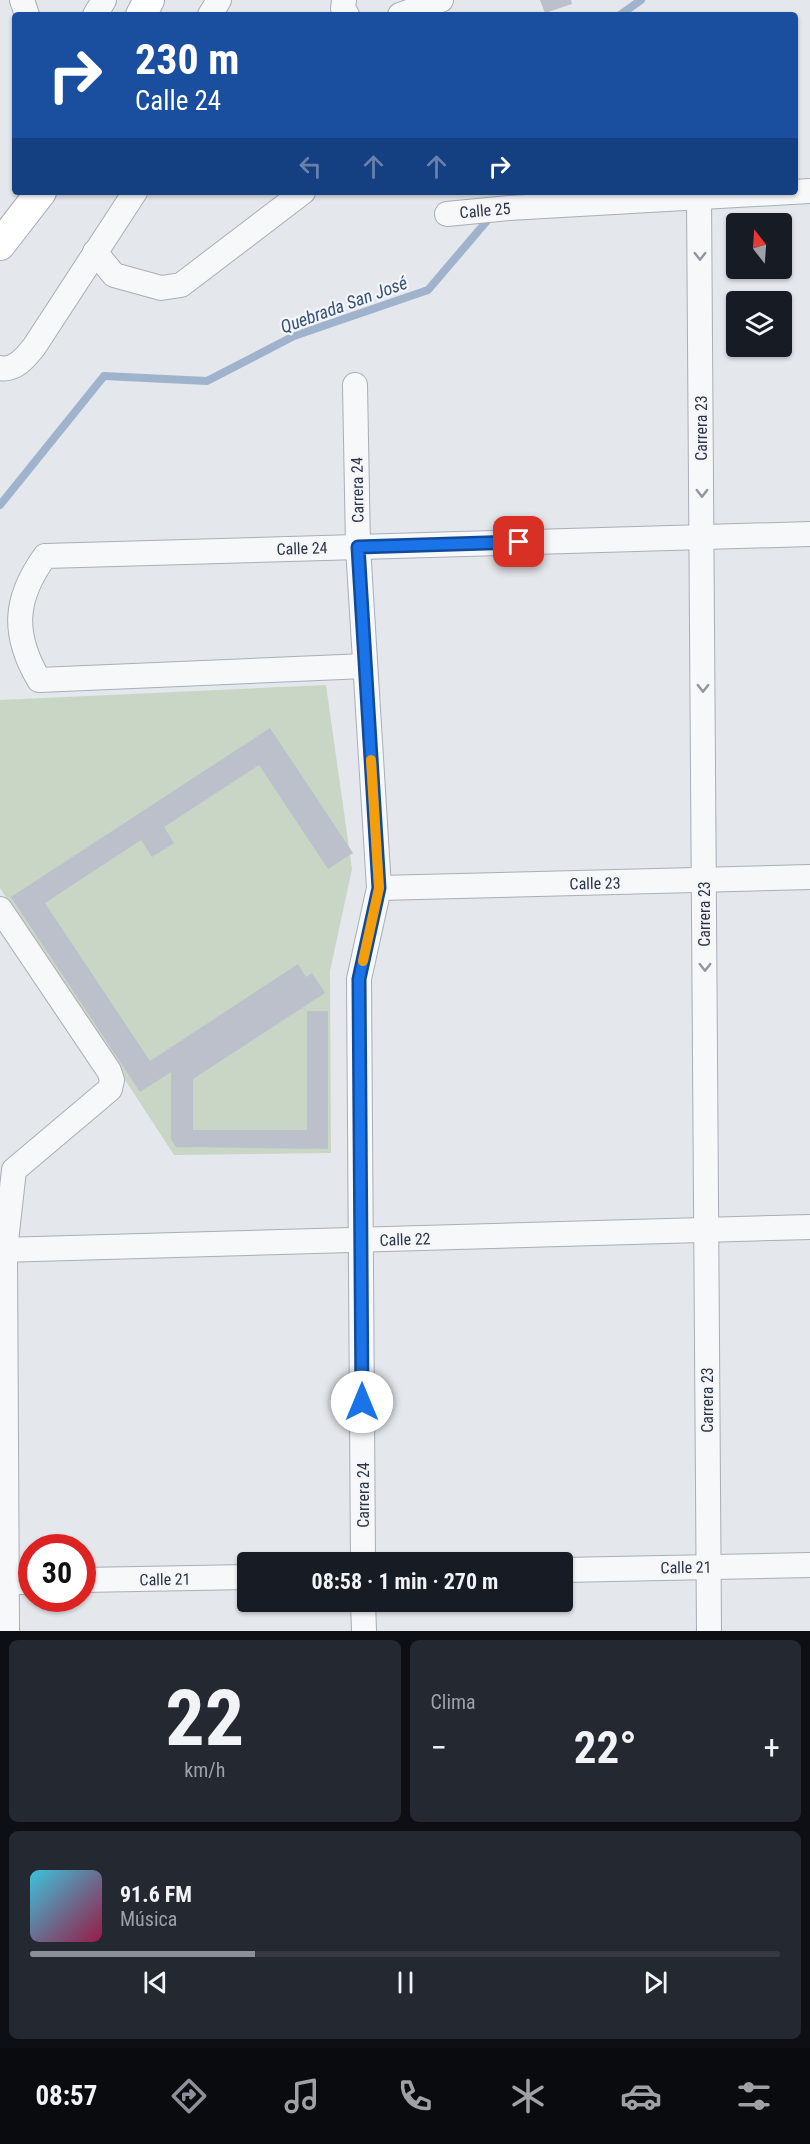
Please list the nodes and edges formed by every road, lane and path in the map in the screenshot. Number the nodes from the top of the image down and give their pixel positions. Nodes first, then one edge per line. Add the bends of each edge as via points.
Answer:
1 (441, 0) edge
2 (408, 12) edge
3 (39, 195) edge
4 (133, 195) edge
5 (299, 195) edge
6 (736, 195) edge
7 (699, 197) junction
8 (447, 214) dead end
9 (0, 245) edge
10 (95, 252) junction
11 (0, 368) edge
12 (355, 385) dead end
13 (810, 534) edge
14 (702, 537) junction
15 (358, 547) junction
16 (365, 666) junction
17 (810, 878) edge
18 (704, 881) junction
19 (379, 888) junction
20 (0, 909) edge
21 (810, 1227) edge
22 (706, 1230) junction
23 (361, 1241) junction
24 (3, 1250) edge
25 (363, 1552) edge
26 (810, 1565) edge
27 (709, 1567) junction
28 (573, 1570) edge
29 (237, 1577) edge
30 (96, 1580) edge
31 (18, 1581) edge
32 (3, 1582) edge
33 (363, 1612) edge
34 (7, 1631) edge
35 (364, 1631) edge
36 (709, 1631) edge

1 - 2 street
3 - 9 main road
4 - 10 street
5 - 10 street via 181,285 161,288 114,275
6 - 7 street, Calle 25
7 - 8 street, Calle 25
7 -> 14 street, Carrera 23
10 - 11 street via 34,347 10,369
12 - 15 street, Carrera 24
13 - 14 street, Calle 24
14 - 15 street, Calle 24
14 -> 18 street, Carrera 23
15 - 16 street, Carrera 24
15 - 16 street, Calle 24 via 45,556 23,595 19,617 24,650 39,681
16 - 19 street, Carrera 24
17 - 18 street, Calle 23
18 - 19 street, Calle 23
18 -> 22 street, Carrera 23
19 - 23 street, Carrera 24 via 359,979
20 - 24 street via 112,1080 110,1089 14,1170
21 - 22 street, Calle 22
22 - 23 street, Calle 22
22 - 27 street, Carrera 23
23 - 24 street, Calle 22
23 - 25 street, Carrera 24
24 - 32 street
26 - 27 street, Calle 21
27 - 28 street, Calle 21
27 - 36 street, Carrera 23
29 - 30 street, Calle 21
31 - 32 street
32 - 34 street
33 - 35 street

